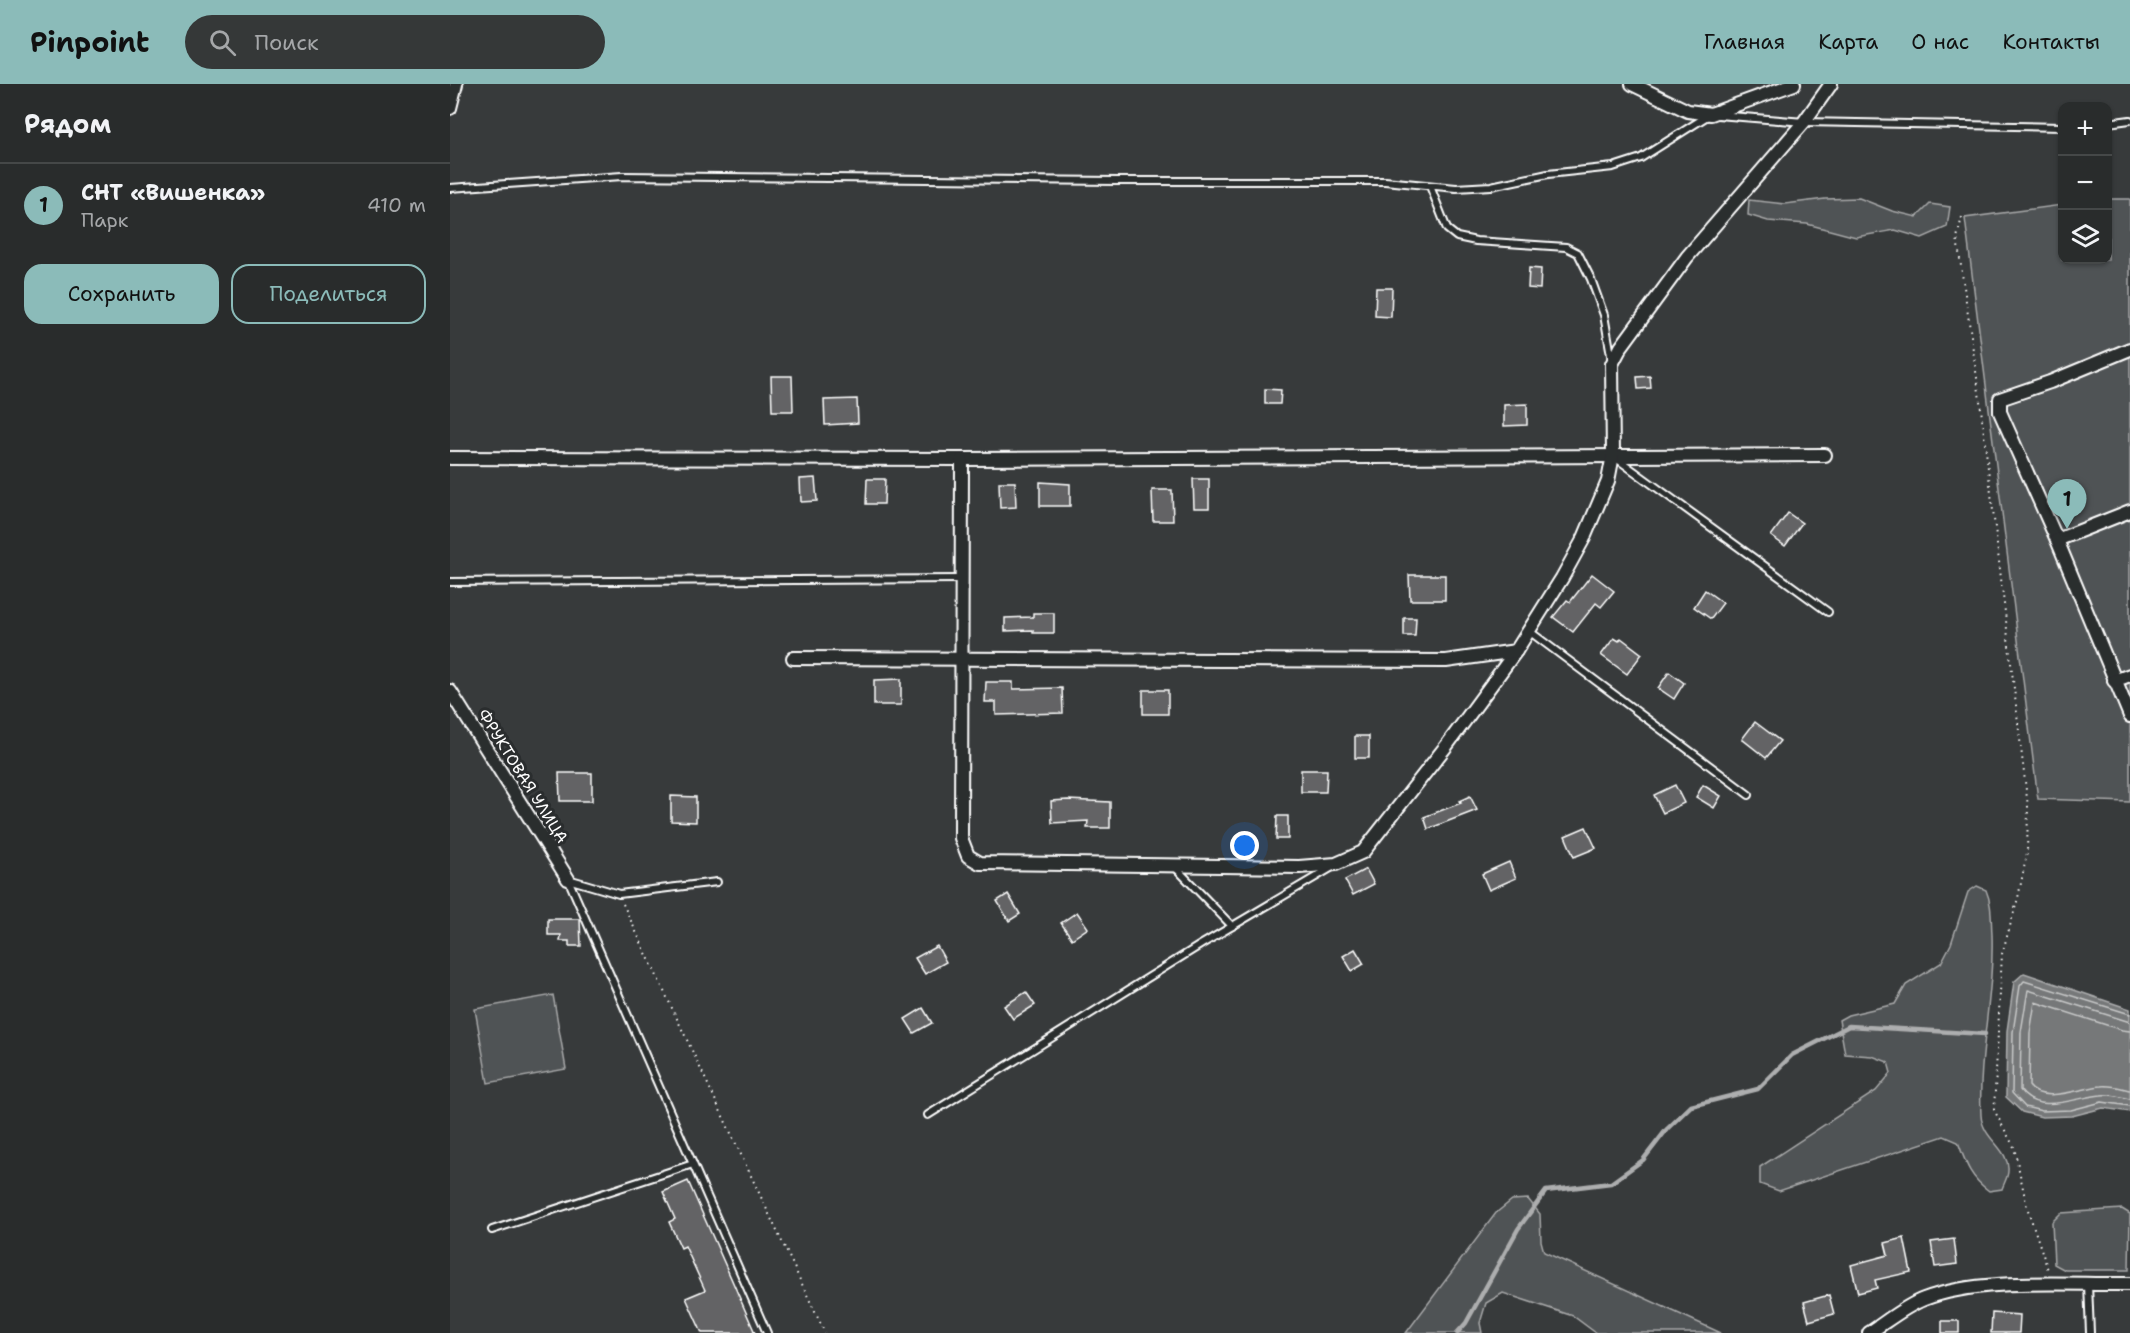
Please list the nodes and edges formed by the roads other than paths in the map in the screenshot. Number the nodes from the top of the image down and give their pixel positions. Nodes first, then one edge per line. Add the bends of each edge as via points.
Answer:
1 (1632, 84) edge
2 (1794, 84) edge
3 (1832, 84) edge
4 (453, 87) edge
5 (450, 108) edge
6 (1711, 114) junction
7 (2130, 120) edge
8 (1804, 122) junction
9 (2112, 122) edge
10 (2058, 128) edge
11 (1430, 186) junction
12 (450, 188) edge
13 (2130, 349) edge
14 (1612, 364) junction
15 (1825, 454) dead end
16 (1613, 456) junction
17 (450, 458) edge
18 (962, 459) junction
19 (2130, 510) edge
20 (2057, 540) junction
21 (962, 579) junction
22 (450, 582) edge
23 (1828, 612) dead end
24 (1529, 631) junction
25 (1516, 651) junction
26 (793, 658) dead end
27 (962, 659) junction
28 (2130, 675) edge
29 (2114, 681) junction
30 (450, 691) edge
31 (2130, 716) edge
32 (1749, 795) dead end
33 (1336, 864) junction
34 (1174, 866) junction
35 (568, 879) junction
36 (717, 882) dead end
37 (1232, 926) junction
38 (928, 1115) dead end
39 (693, 1164) junction
40 (492, 1230) dead end
41 (2088, 1284) junction
42 (2130, 1284) edge
43 (767, 1333) edge
44 (1869, 1333) edge
45 (2090, 1333) edge

1 - 6 street via 1688,111
2 - 6 street
3 - 8 street
4 - 5 street
6 - 8 lane
6 - 11 lane via 1641,158 1613,167 1548,174 1491,186
7 - 9 lane
8 - 10 lane
8 - 14 street via 1687,257
11 - 12 lane via 1385,181 622,176
11 - 14 lane via 1448,229 1457,237 1566,247 1578,253 1604,315
13 - 20 street via 2000,399 2000,412
14 - 16 street
15 - 16 street
16 - 18 street
16 - 23 lane
16 - 24 street via 1608,480 1584,538
17 - 18 street
18 - 21 street
19 - 20 street
20 - 29 street
21 - 22 lane
21 - 27 street
24 - 25 street
24 - 32 lane
25 - 27 street via 1446,662
25 - 33 street via 1363,852
26 - 27 street
27 - 34 street via 961,838 968,856 980,863
28 - 29 street
29 - 31 street
30 - 35 street, ФРУКТОВАЯ УЛИЦА
33 - 34 street
33 - 37 lane
34 - 37 lane
35 - 36 lane via 619,894
35 - 39 lane
37 - 38 lane
39 - 40 lane
39 - 43 lane
41 - 42 street
41 - 44 street via 1994,1285 1953,1290 1922,1299
41 - 45 lane

